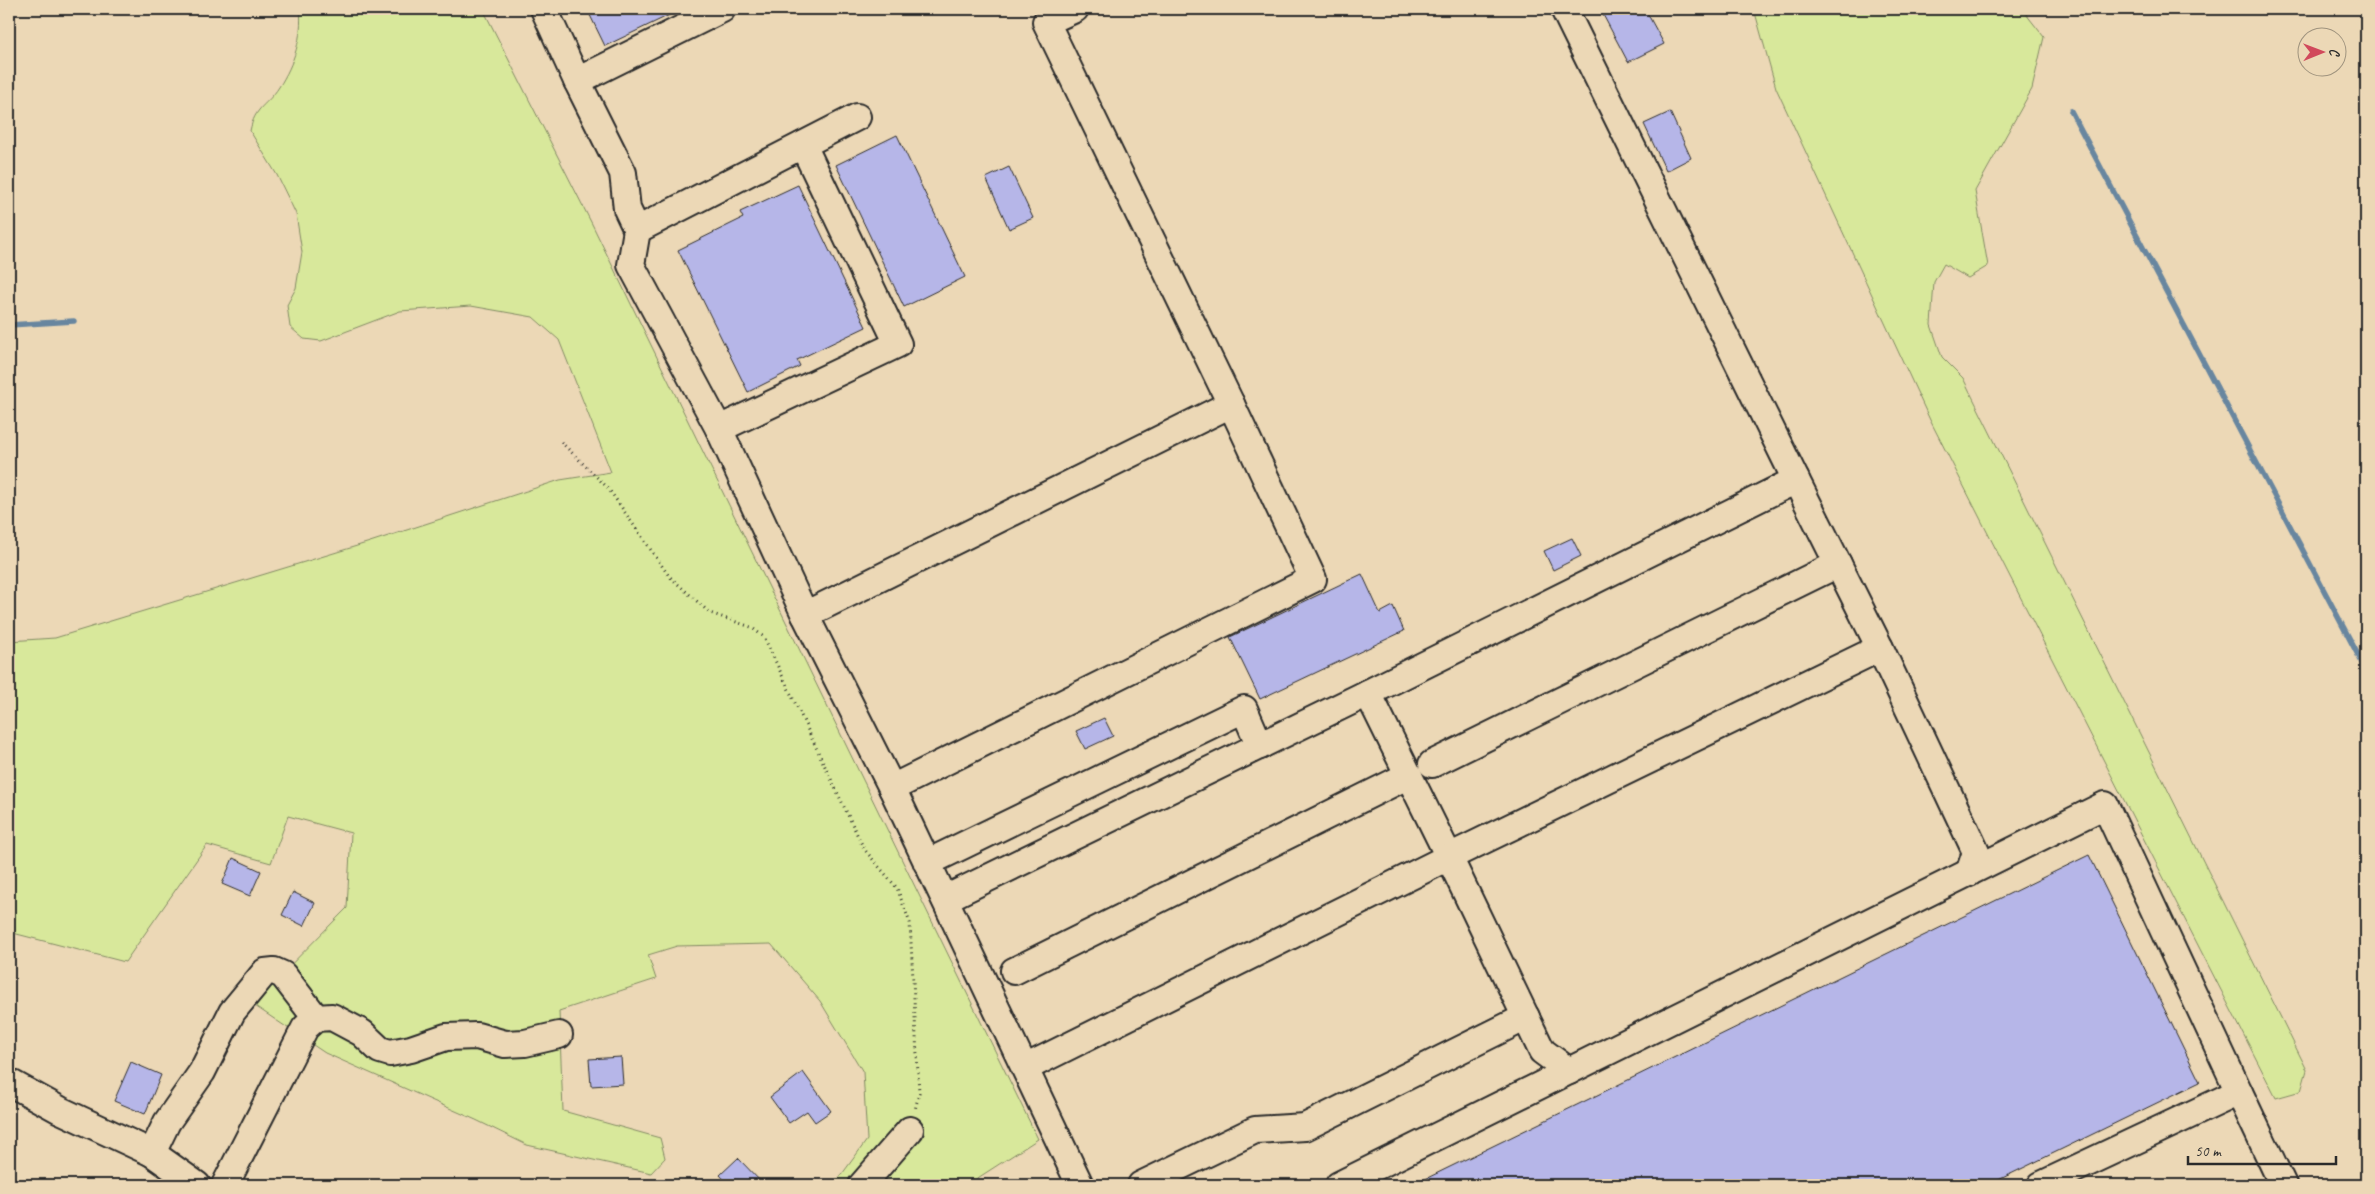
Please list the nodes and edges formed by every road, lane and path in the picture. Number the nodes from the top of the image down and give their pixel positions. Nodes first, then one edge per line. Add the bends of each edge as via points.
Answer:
1 (544, 9) edge
2 (722, 9) edge
3 (1074, 9) edge
4 (1564, 9) edge
5 (576, 80) junction
6 (857, 117) dead end
7 (803, 145) junction
8 (637, 230) junction
9 (1231, 404) junction
10 (719, 429) junction
11 (561, 442) dead end
12 (1796, 480) junction
13 (1838, 564) junction
14 (806, 615) junction
15 (1880, 648) junction
16 (1368, 693) junction
17 (1260, 746) junction
18 (1432, 764) dead end
19 (1409, 775) junction
20 (892, 788) junction
21 (1449, 857) junction
22 (927, 863) junction
23 (1969, 873) junction
24 (945, 899) junction
25 (1014, 971) dead end
26 (1526, 1017) junction
27 (316, 1018) junction
28 (560, 1035) dead end
29 (1026, 1068) junction
30 (1569, 1071) junction
31 (9, 1082) edge
32 (2239, 1092) junction
33 (910, 1130) joint
34 (152, 1153) junction
35 (197, 1185) edge
36 (225, 1185) edge
37 (862, 1185) edge
38 (1080, 1185) edge
39 (1141, 1185) edge
40 (1339, 1185) edge
41 (2041, 1185) edge
42 (2283, 1185) edge

1 - 5 street
2 - 5 street
3 - 9 street via 1046,22
4 - 12 street
5 - 8 street via 623,173 627,209
6 - 7 street
7 - 8 street
7 - 10 street via 898,344
8 - 10 street via 631,265
9 - 14 street
9 - 20 street via 1313,579
10 - 14 street
11 - 33 path via 608,488 669,576 710,613 751,627 764,637 864,849 897,888 910,923 919,1093
12 - 13 street
12 - 16 street
13 - 15 street
13 - 18 street
14 - 20 street
15 - 21 street
15 - 23 street via 1976,852
16 - 17 street
16 - 19 street
17 - 22 street via 1244,709
17 - 24 street
19 - 21 street
19 - 25 street
20 - 22 street
21 - 26 street
21 - 29 street
22 - 24 street
23 - 30 street
23 - 32 street via 2105,805
24 - 29 street
26 - 30 street via 1542,1051
26 - 39 street via 1305,1128 1255,1130
27 - 28 street via 332,1017 362,1032 380,1050 390,1052 411,1049 446,1037 477,1036 505,1044
27 - 34 street via 284,975 265,972 232,1012 202,1072 166,1122
27 - 36 street via 305,1028
29 - 38 street
30 - 40 street
31 - 34 street
32 - 41 street
32 - 42 street
33 - 37 street
34 - 35 street

